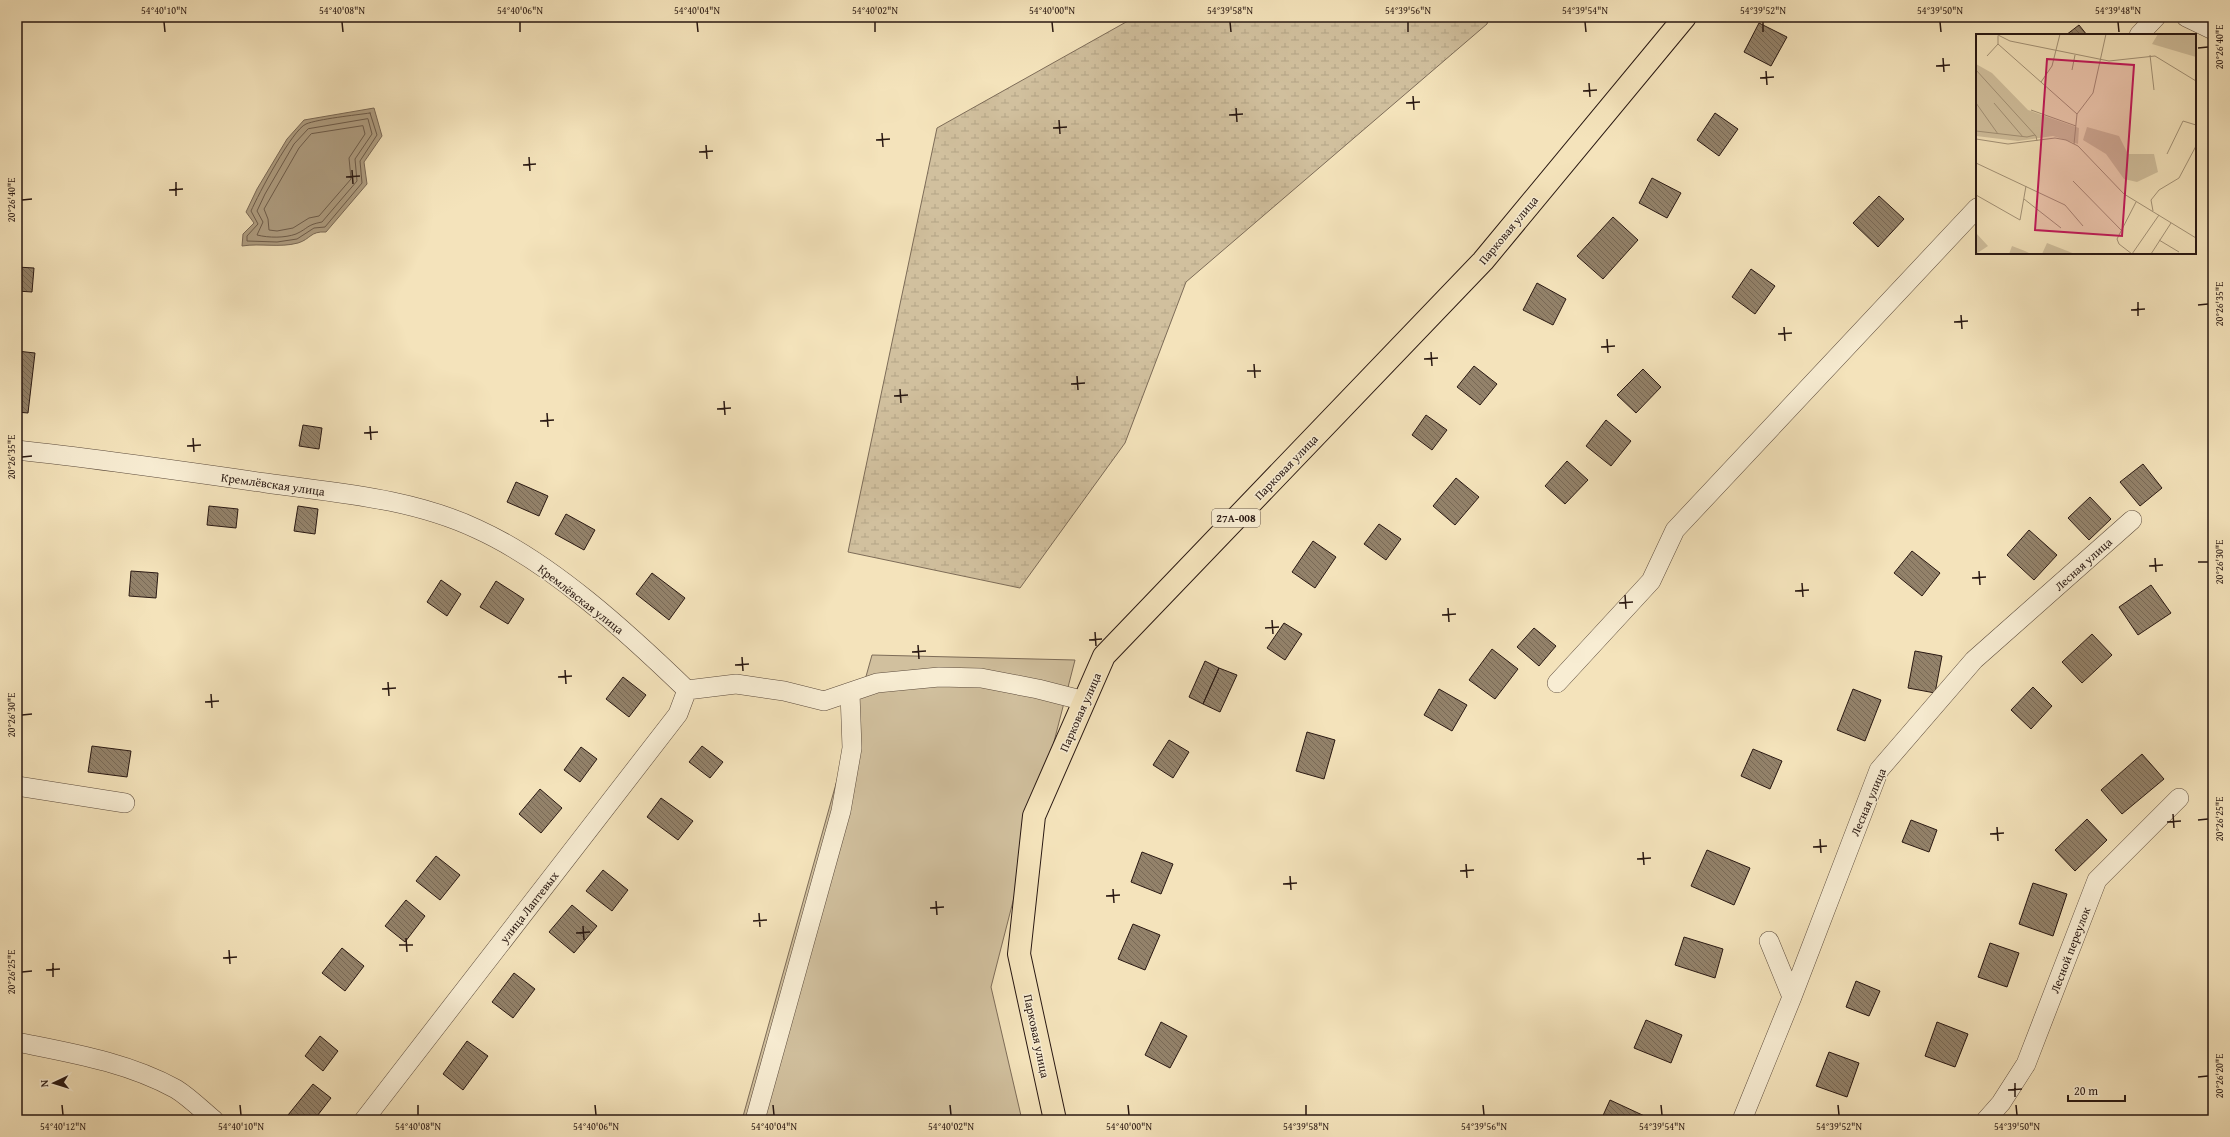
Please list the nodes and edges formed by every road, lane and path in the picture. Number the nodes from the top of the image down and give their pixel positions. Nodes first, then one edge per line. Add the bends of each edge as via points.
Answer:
1 (1686, 17) edge
2 (2156, 17) edge
3 (2186, 17) edge
4 (2213, 30) edge
5 (2141, 34) edge
6 (1976, 209) edge
7 (17, 450) edge
8 (2132, 520) dead end
9 (1557, 683) dead end
10 (687, 690) junction
11 (850, 693) junction
12 (1085, 701) junction
13 (17, 786) edge
14 (2179, 798) dead end
15 (125, 803) dead end
16 (1769, 941) dead end
17 (1792, 997) junction
18 (17, 1042) edge
19 (214, 1120) edge
20 (364, 1120) edge
21 (755, 1120) edge
22 (1055, 1120) edge
23 (1742, 1120) edge
24 (1986, 1120) edge

1 - 12 main road, Парковая улица / 27А-008 via 1483,261 1104,656
2 - 5 street
3 - 4 street
6 - 9 street via 1675,530 1651,581
7 - 10 street, Кремлёвская улица via 78,456 346,494 407,504 444,515 478,529 515,549 563,582 657,661
8 - 17 street, Лесная улица via 1974,660 1879,770
10 - 11 street via 736,684 784,691 824,701
10 - 20 street, улица Лаптевых via 678,714
11 - 12 street via 877,683 939,677 974,678 1038,689
11 - 21 street via 852,748 841,811
12 - 22 main road, Парковая улица / 27А-008 via 1034,816 1019,954
13 - 15 street
14 - 24 street, Лесной переулок via 2097,880 2026,1064 2002,1103
16 - 17 street
17 - 23 street, Лесная улица
18 - 19 street via 87,1056 136,1071 176,1090

